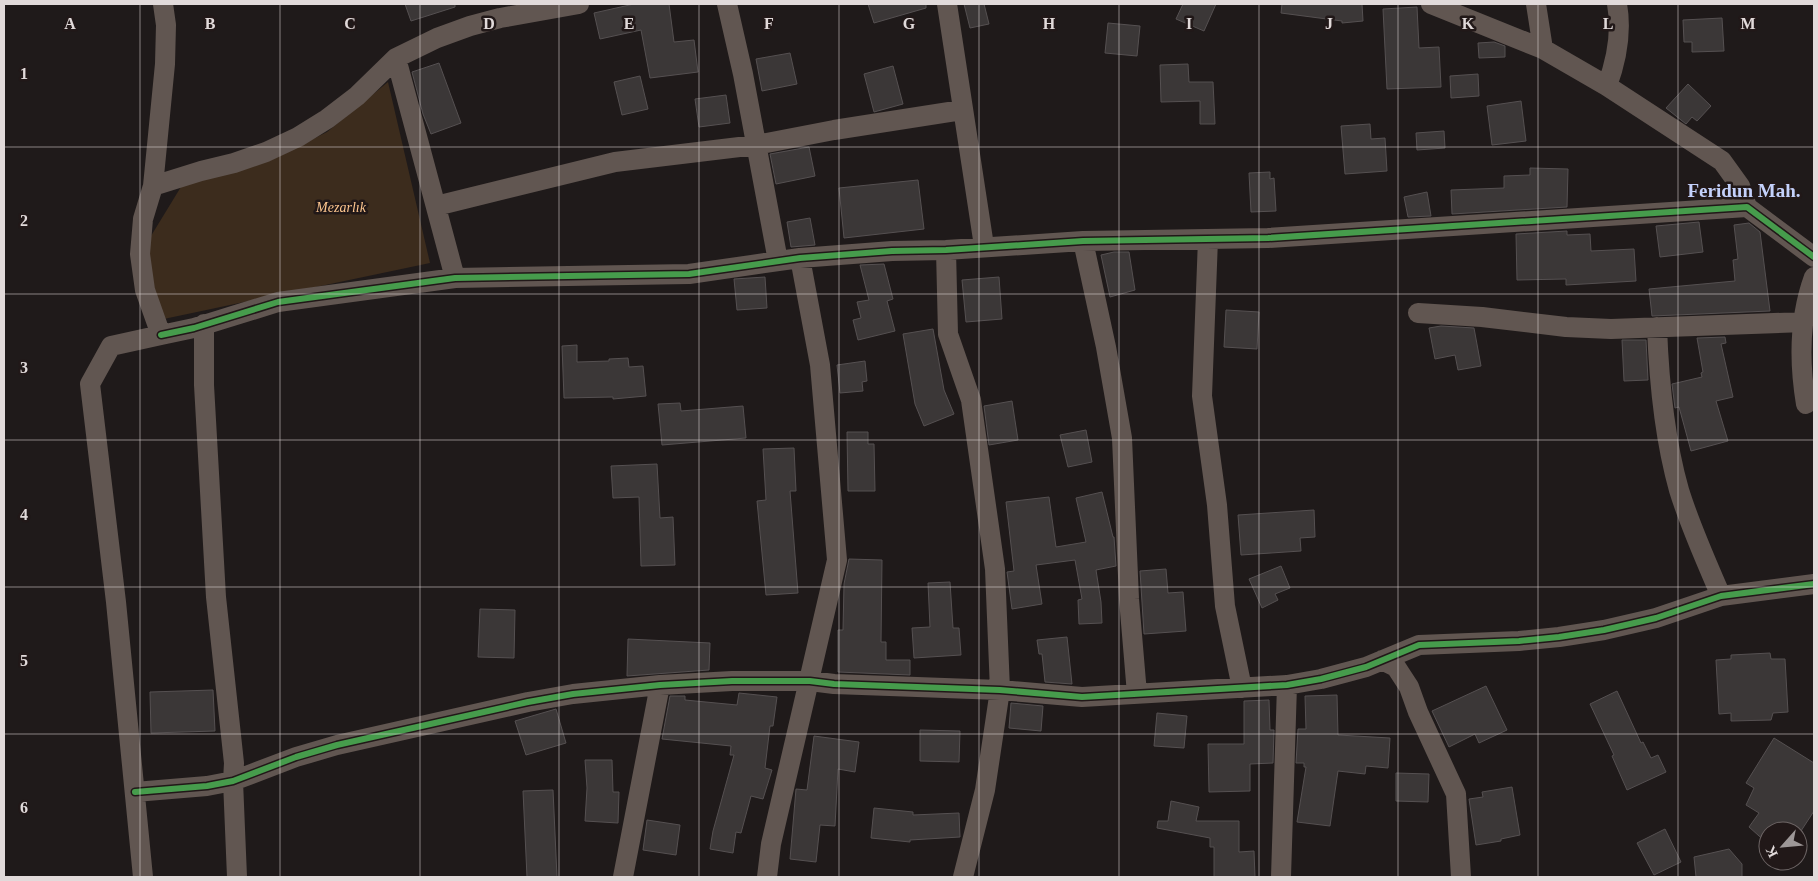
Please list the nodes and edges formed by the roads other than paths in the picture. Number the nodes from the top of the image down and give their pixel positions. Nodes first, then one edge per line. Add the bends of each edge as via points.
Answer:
1 (163, 4) edge
2 (579, 4) edge
3 (727, 4) edge
4 (947, 4) edge
5 (1431, 4) edge
6 (1536, 4) edge
7 (1617, 4) edge
8 (1543, 49) junction
9 (396, 58) junction
10 (1607, 86) junction
11 (962, 110) junction
12 (756, 145) junction
13 (153, 186) junction
14 (436, 206) junction
15 (1747, 208) junction
16 (1208, 239) junction
17 (1082, 241) junction
18 (984, 246) junction
19 (946, 250) junction
20 (1814, 257) edge
21 (800, 258) junction
22 (778, 261) junction
23 (455, 278) junction
24 (1814, 278) edge
25 (1418, 313) dead end
26 (1804, 322) junction
27 (204, 324) junction
28 (1657, 327) junction
29 (161, 335) junction
30 (1806, 404) dead end
31 (1814, 584) edge
32 (1721, 596) junction
33 (1382, 660) junction
34 (810, 681) junction
35 (1287, 685) junction
36 (660, 686) junction
37 (1242, 688) junction
38 (1000, 690) junction
39 (1137, 694) junction
40 (233, 781) junction
41 (135, 792) junction
42 (143, 877) edge
43 (237, 877) edge
44 (624, 877) edge
45 (767, 877) edge
46 (963, 877) edge
47 (1281, 877) edge
48 (1461, 877) edge

1 - 13 street via 165,64
2 - 9 street via 470,26
3 - 12 street
4 - 11 street
5 - 8 street
6 - 8 street
7 - 10 street via 1618,46
8 - 10 street
9 - 13 street via 357,96 298,137 234,163
9 - 14 street
10 - 15 street via 1722,161 1740,186
11 - 12 street
11 - 18 street
12 - 14 street via 616,162
12 - 22 street
13 - 29 street via 143,219 140,254 145,290
14 - 23 street
15 - 16 street
15 - 20 street
16 - 17 street
16 - 37 street via 1202,396 1217,505 1225,606
17 - 18 street
17 - 39 street via 1122,438
18 - 19 street
19 - 21 street
19 - 38 street via 948,334 971,400 995,569
21 - 22 street
21 - 34 street via 820,365 837,560
22 - 23 street via 688,274
23 - 27 street via 278,302
24 - 26 street
25 - 28 street via 1566,327
26 - 28 street
26 - 30 street via 1802,363
27 - 29 street
27 - 40 street via 204,385 216,597 234,763
28 - 32 street via 1662,401 1672,460 1688,518
29 - 41 street via 111,346 90,384
31 - 32 street
32 - 33 street via 1656,618 1604,630 1519,641 1419,644
33 - 35 street via 1321,679
33 - 48 street via 1396,667 1409,687 1456,794
34 - 36 street via 732,681
34 - 38 street
34 - 45 street via 771,844
35 - 37 street
35 - 47 street
36 - 40 street via 573,694 528,702 337,745
36 - 44 street
37 - 39 street
38 - 39 street via 1082,697
38 - 46 street via 985,790
40 - 41 street
40 - 43 street
41 - 42 street

